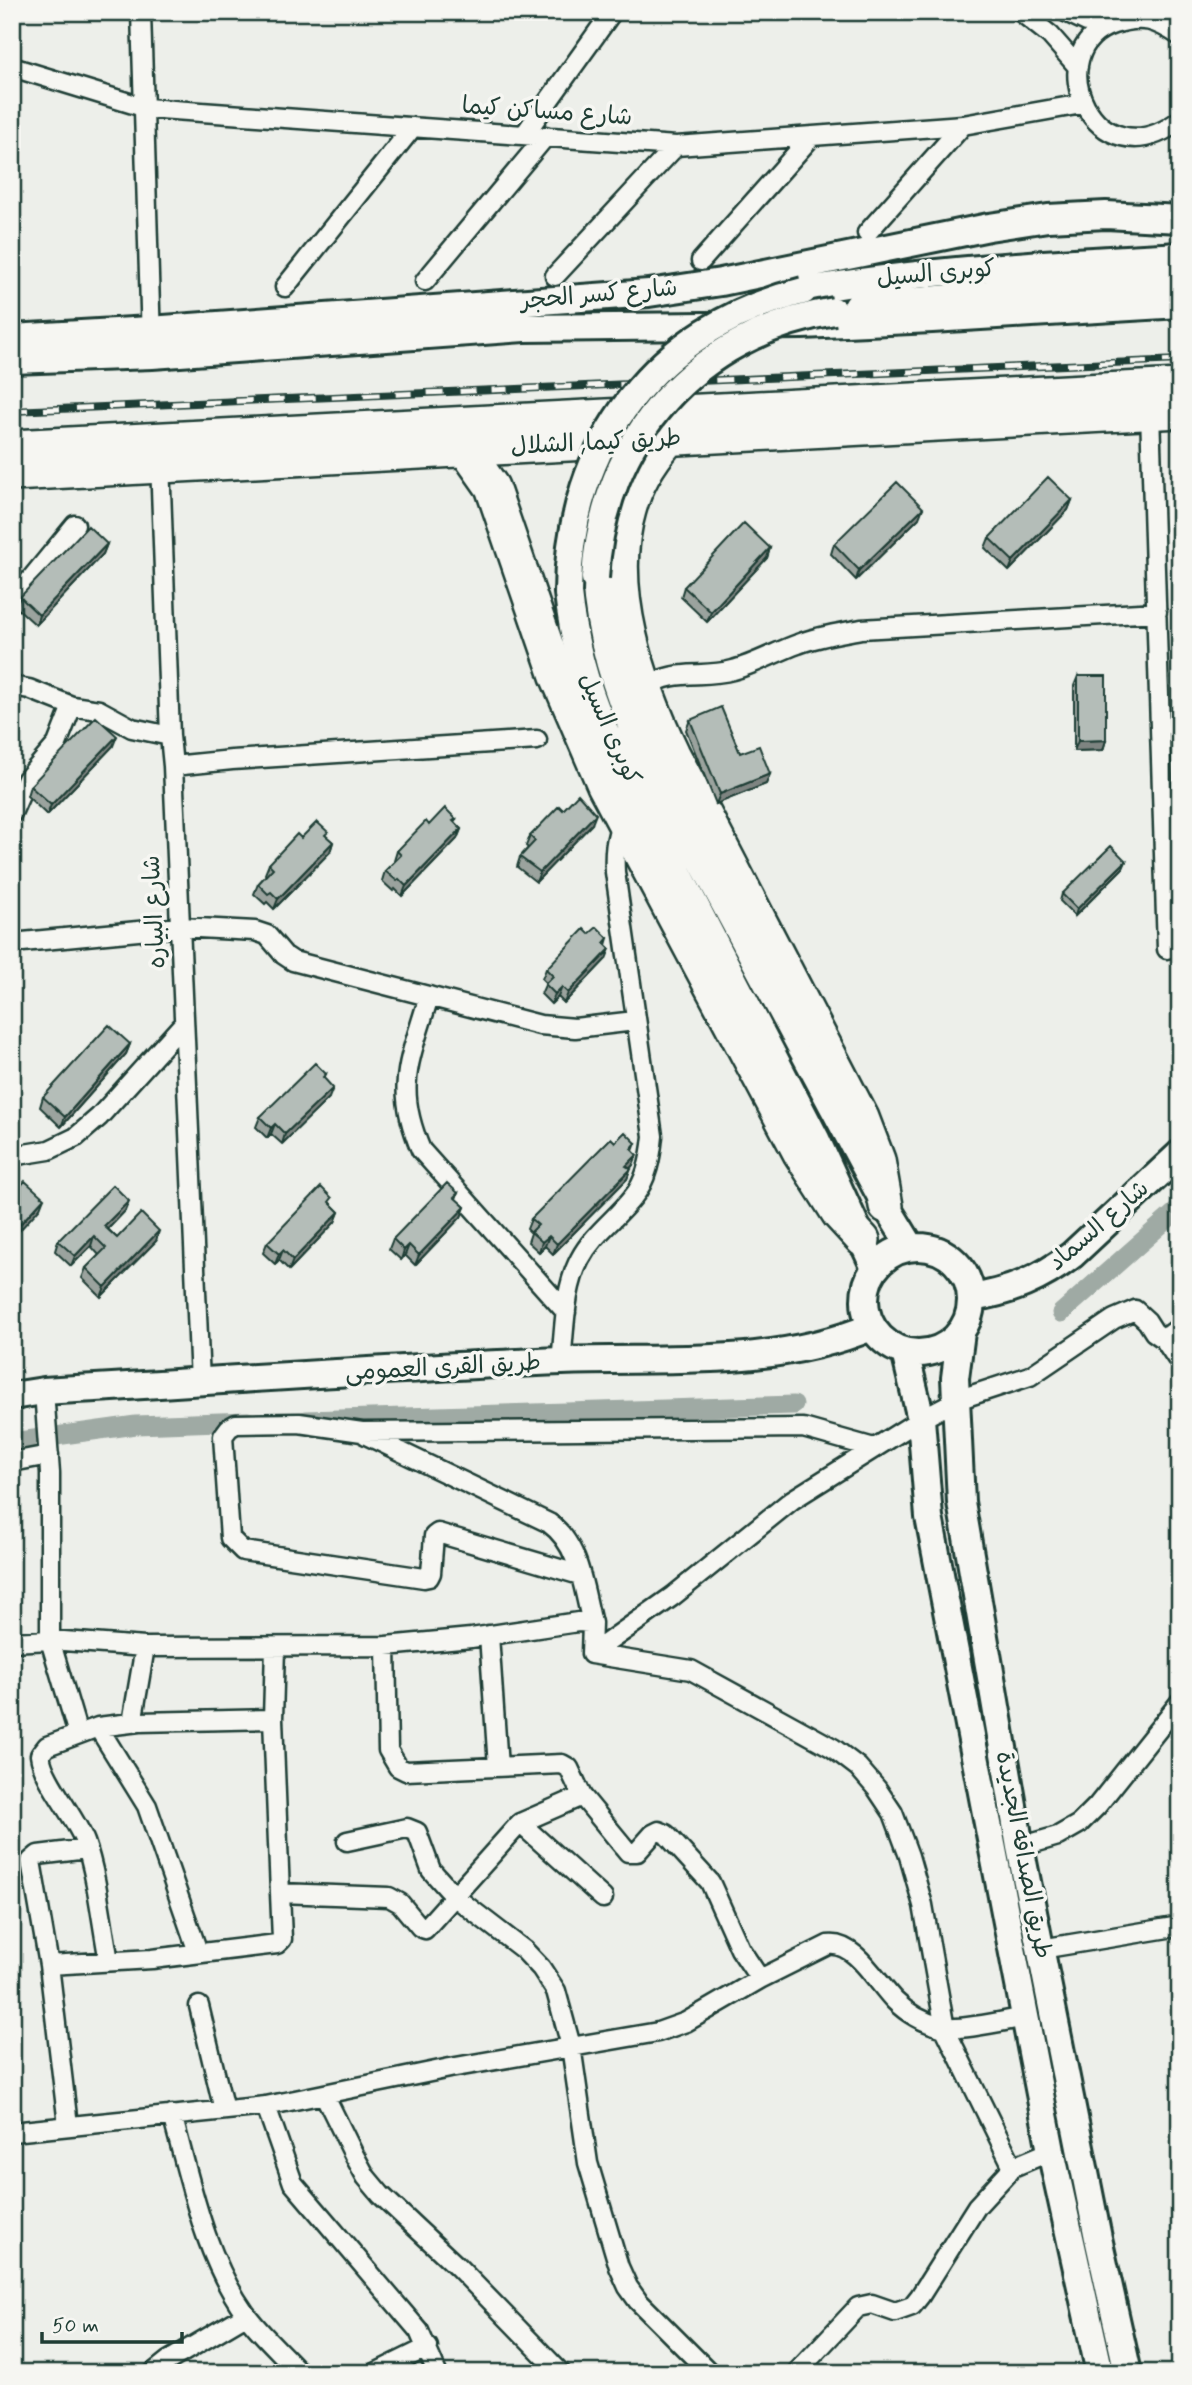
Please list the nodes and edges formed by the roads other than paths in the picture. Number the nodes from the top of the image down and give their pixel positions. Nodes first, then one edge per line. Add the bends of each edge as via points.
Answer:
1 (141, 12) edge
2 (612, 12) edge
3 (1021, 12) edge
4 (1066, 12) edge
5 (1107, 27) junction
6 (1180, 36) edge
7 (12, 67) edge
8 (1078, 67) junction
9 (1083, 104) junction
10 (146, 108) junction
11 (1180, 120) edge
12 (963, 125) junction
13 (412, 127) junction
14 (524, 135) junction
15 (546, 136) junction
16 (812, 136) junction
17 (676, 146) junction
18 (1180, 219) edge
19 (867, 233) dead end
20 (1180, 256) edge
21 (701, 261) dead end
22 (555, 276) dead end
23 (425, 281) dead end
24 (1180, 281) edge
25 (285, 286) dead end
26 (1180, 304) edge
27 (12, 338) edge
28 (151, 343) junction
29 (12, 360) edge
30 (1180, 386) edge
31 (1165, 411) edge
32 (668, 440) junction
33 (12, 447) edge
34 (467, 450) junction
35 (160, 453) junction
36 (12, 474) edge
37 (75, 525) dead end
38 (12, 602) edge
39 (1157, 611) junction
40 (12, 686) edge
41 (645, 688) junction
42 (72, 706) junction
43 (170, 736) junction
44 (537, 740) dead end
45 (173, 765) junction
46 (12, 813) edge
47 (623, 819) junction
48 (180, 928) junction
49 (12, 943) edge
50 (1167, 949) dead end
51 (429, 996) junction
52 (635, 1021) junction
53 (184, 1023) junction
54 (1180, 1154) edge
55 (12, 1156) edge
56 (887, 1206) junction
57 (911, 1247) junction
58 (869, 1254) junction
59 (971, 1298) junction
60 (566, 1312) junction
61 (871, 1326) junction
62 (1180, 1327) edge
63 (961, 1332) junction
64 (1164, 1339) junction
65 (905, 1352) junction
66 (561, 1361) junction
67 (1180, 1363) edge
68 (200, 1382) junction
69 (12, 1396) edge
70 (44, 1397) junction
71 (957, 1400) junction
72 (921, 1419) junction
73 (362, 1432) junction
74 (874, 1448) junction
75 (48, 1451) junction
76 (12, 1462) edge
77 (580, 1575) junction
78 (592, 1623) junction
79 (489, 1635) junction
80 (50, 1640) junction
81 (12, 1642) edge
82 (386, 1646) junction
83 (145, 1647) junction
84 (275, 1647) junction
85 (591, 1654) junction
86 (1180, 1702) edge
87 (273, 1719) junction
88 (132, 1723) junction
89 (98, 1727) junction
90 (78, 1734) junction
91 (498, 1767) junction
92 (582, 1796) junction
93 (520, 1823) junction
94 (347, 1841) dead end
95 (1020, 1847) junction
96 (87, 1849) junction
97 (279, 1893) junction
98 (455, 1897) junction
99 (603, 1898) dead end
100 (1180, 1926) edge
101 (1041, 1949) junction
102 (198, 1952) junction
103 (109, 1961) junction
104 (48, 1965) junction
105 (760, 1979) junction
106 (199, 2006) dead end
107 (1053, 2014) junction
108 (1026, 2017) junction
109 (945, 2029) junction
110 (570, 2046) junction
111 (324, 2094) junction
112 (266, 2106) junction
113 (224, 2109) junction
114 (172, 2115) junction
115 (68, 2125) junction
116 (12, 2132) edge
117 (1051, 2151) junction
118 (1013, 2168) junction
119 (1098, 2238) junction
120 (1071, 2246) junction
121 (246, 2315) junction
122 (428, 2347) junction
123 (153, 2373) edge
124 (300, 2373) edge
125 (375, 2373) edge
126 (437, 2373) edge
127 (561, 2373) edge
128 (709, 2373) edge
129 (796, 2373) edge
130 (1100, 2373) edge
131 (1128, 2373) edge

1 - 10 street
2 - 14 street
3 - 8 street via 1050,35
4 - 5 street
5 - 6 street via 1133,18 1159,22
5 - 8 street via 1093,37
7 - 10 street, شارع مساكن كيما
8 - 9 street via 1077,86
9 - 11 street via 1109,132 1128,138 1147,138
9 - 12 street, شارع مساكن كيما
10 - 13 street, شارع مساكن كيما
10 - 28 street
12 - 16 street, شارع مساكن كيما
12 - 19 street
13 - 14 street, شارع مساكن كيما
13 - 25 street
14 - 15 street, شارع مساكن كيما
15 - 17 street, شارع مساكن كيما
15 - 23 street
16 - 17 street, شارع مساكن كيما
16 - 21 street
17 - 22 street
18 - 28 street, شارع كسر الحجر via 1048,218 649,292
20 - 58 street, كوبرى السيل, bridge via 860,281 769,299 701,333 662,365 628,403 601,446 582,493 571,543 568,593 583,674 604,729 811,1129
24 - 56 street, كوبرى السيل, bridge via 888,303 783,322 736,343 693,373 641,431 616,477 601,526 595,578 615,684 639,744
26 - 28 street, شارع كسر الحجر via 802,325 524,328
27 - 28 street, شارع كسر الحجر
28 - 29 street, شارع كسر الحجر
30 - 35 highway, طريق كيما, الشلال
31 - 32 highway, طريق كيما, الشلال
31 - 39 street
32 - 34 highway, طريق كيما, الشلال
32 - 41 highway via 635,491 622,550 626,611
33 - 35 highway, طريق كيما, الشلال
34 - 35 highway, طريق كيما, الشلال
34 - 47 highway via 495,494 566,700
35 - 36 highway, طريق كيما, الشلال
35 - 43 street, شارع البياره
37 - 38 street
39 - 41 street via 851,631 801,643 732,671 676,674
39 - 50 street
40 - 42 street
41 - 56 highway via 673,754 862,1118 878,1160
42 - 43 street via 99,710 132,728
42 - 46 street via 57,744 27,779
43 - 45 street, شارع البياره
44 - 45 street
45 - 48 street, شارع البياره
47 - 52 street via 614,854
47 - 58 highway via 800,1153
48 - 49 street
48 - 51 street via 255,931 267,935 293,961
48 - 53 street, شارع البياره
51 - 52 street via 540,1025 575,1028
51 - 60 street via 405,1078 411,1127 421,1150
52 - 60 street via 653,1136 651,1157 634,1197 598,1233 578,1263
53 - 55 street via 76,1137 49,1150
53 - 68 street, شارع البياره
54 - 59 street, شارع السماد via 1054,1269 1015,1289
56 - 57 street, كوبرى السيل
57 - 58 street via 891,1254
57 - 59 street via 929,1247 959,1265
58 - 61 street via 864,1297
59 - 63 street
60 - 66 street
61 - 65 street via 891,1347
61 - 66 street, طريق القرى العمومى via 824,1344 775,1354
62 - 64 street
63 - 65 street via 936,1350
63 - 71 street, طريق الصداقه الجديدة
64 - 67 street
64 - 71 street via 1135,1310 1030,1376
65 - 72 street, طريق الصداقه الجديدة
66 - 68 street, طريق القرى العمومى
68 - 70 street, طريق القرى العمومى
69 - 70 street, طريق القرى العمومى
70 - 75 street
71 - 72 street
71 - 95 street, طريق الصداقه الجديدة via 961,1502
72 - 74 street
72 - 108 street, طريق الصداقه الجديدة via 929,1517
73 - 74 street via 803,1429
73 - 77 street via 549,1523 569,1543
73 - 77 street via 299,1423 229,1428 223,1436 233,1544 243,1551 424,1578 431,1573 438,1533
74 - 85 street via 792,1500 673,1596
75 - 76 street
75 - 80 street
77 - 78 street
78 - 79 street
78 - 85 street
79 - 82 street
79 - 91 street
80 - 81 street
80 - 83 street
80 - 90 street
82 - 84 street
82 - 91 street via 388,1750 398,1768
83 - 84 street
83 - 88 street
84 - 87 street
85 - 109 street via 691,1670 833,1748 858,1767 892,1812 909,1856 923,1905
86 - 95 street via 1079,1824 1058,1836
87 - 88 street
87 - 97 street
88 - 89 street
89 - 90 street
89 - 102 street via 147,1806
90 - 96 street via 47,1746 40,1755
91 - 92 street via 562,1764 569,1768
92 - 93 street
92 - 105 street via 628,1852 636,1852 653,1833 666,1834 710,1882 740,1949
93 - 98 street
93 - 99 street
94 - 98 street via 413,1829 431,1870
95 - 101 street, طريق الصداقه الجديدة
96 - 103 street
96 - 104 street via 38,1855 31,1861
97 - 98 street via 388,1897 400,1902 425,1929
97 - 102 street via 282,1939 277,1944
98 - 110 street via 541,1968 556,1992
100 - 101 street
101 - 107 street, طريق الصداقه الجديدة
102 - 103 street
103 - 104 street
104 - 115 street
105 - 109 street via 837,1944 853,1953 909,2014
105 - 110 street via 686,2022 658,2032
106 - 113 street
107 - 108 street
107 - 119 street, طريق الصداقه الجديدة
108 - 109 street
108 - 117 street, طريق الصداقه الجديدة
109 - 118 street
110 - 111 street
110 - 128 street via 588,2163 619,2267 638,2301
111 - 112 street
111 - 127 street via 354,2155 381,2195
112 - 113 street
112 - 122 street via 293,2183 403,2311
113 - 114 street
114 - 115 street
114 - 121 street via 207,2241
115 - 116 street
117 - 118 street
117 - 120 street, طريق الصداقه الجديدة
118 - 129 street via 977,2206 912,2306 895,2312 872,2304 858,2308
119 - 120 street
119 - 131 street, طريق الصداقه الجديدة
120 - 130 street, طريق الصداقه الجديدة
121 - 123 street
121 - 124 street
122 - 125 street
122 - 126 street

